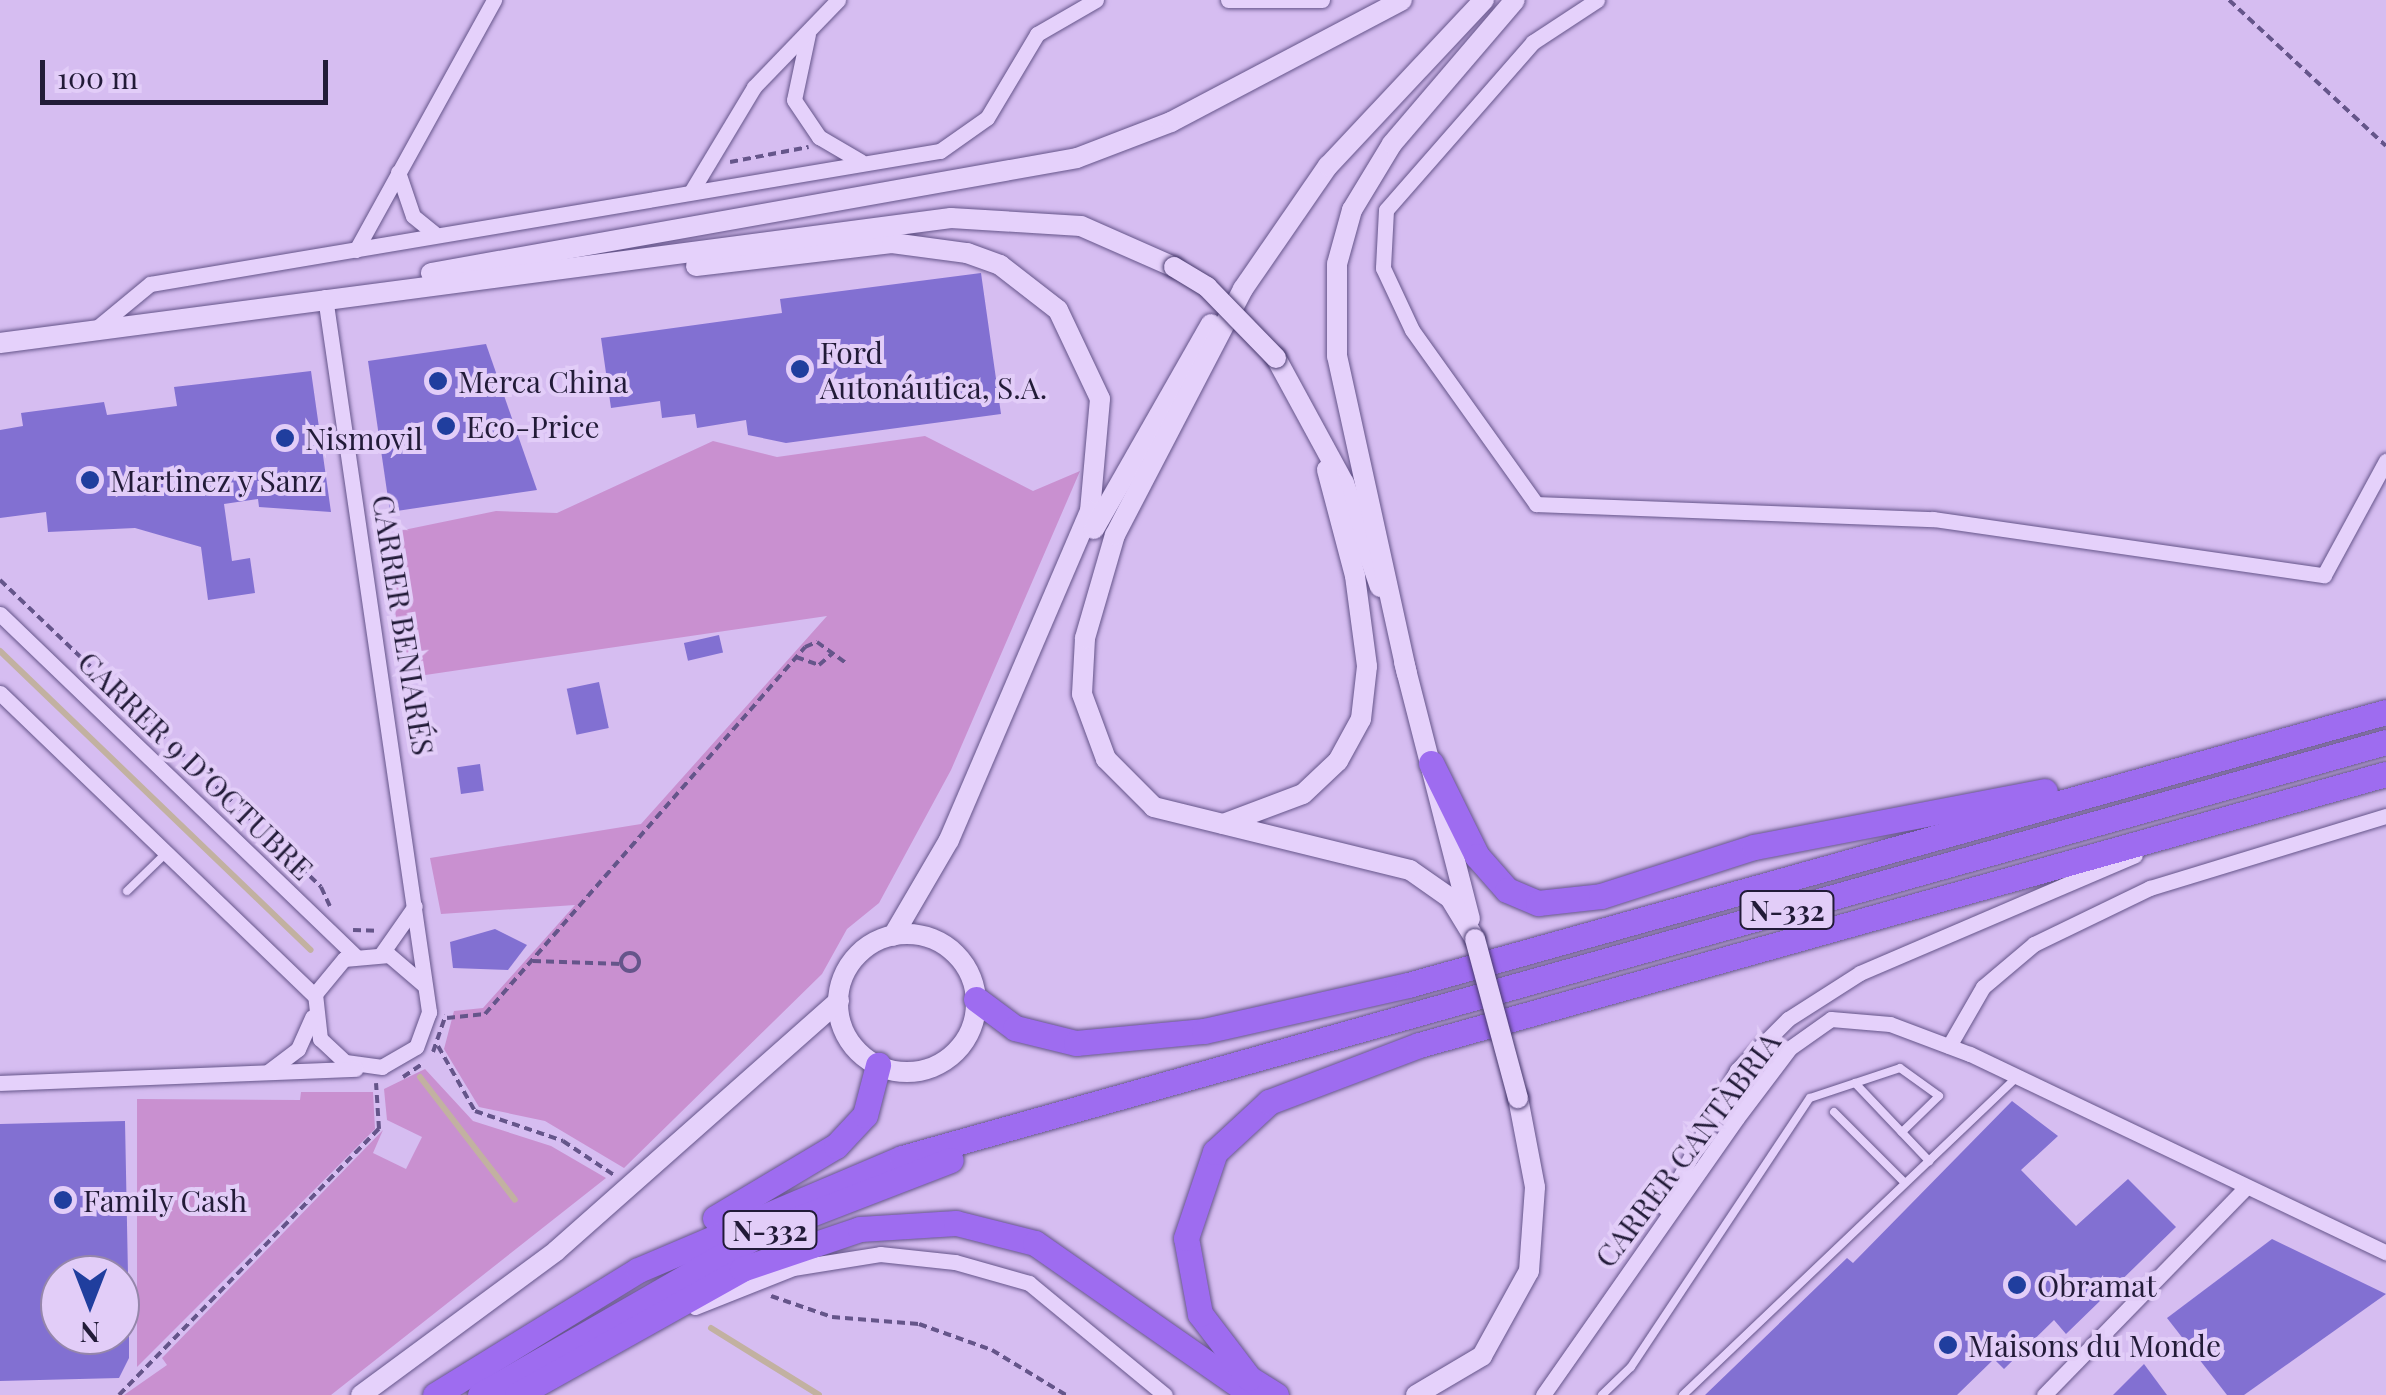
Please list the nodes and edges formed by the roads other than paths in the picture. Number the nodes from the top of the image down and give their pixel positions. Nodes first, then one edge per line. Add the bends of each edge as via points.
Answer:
1 (494, 0) edge
2 (838, 0) edge
3 (1096, 0) edge
4 (1228, 0) edge
5 (1322, 0) edge
6 (1402, 0) edge
7 (1484, 0) edge
8 (1515, 0) edge
9 (1598, 0) edge
10 (815, 22) junction
11 (868, 163) junction
12 (398, 172) junction
13 (692, 192) junction
14 (434, 234) junction
15 (356, 250) junction
16 (595, 268) junction
17 (1242, 290) junction
18 (356, 293) junction
19 (325, 297) junction
20 (94, 331) junction
21 (0, 343) edge
22 (1319, 429) junction
23 (2386, 461) edge
24 (0, 614) edge
25 (1048, 615) junction
26 (1407, 674) junction
27 (0, 693) edge
28 (2386, 712) edge
29 (2386, 742) edge
30 (1431, 762) junction
31 (2188, 766) junction
32 (2386, 774) edge
33 (2386, 816) edge
34 (1213, 826) junction
35 (2182, 834) junction
36 (165, 854) junction
37 (127, 891) dead end
38 (417, 903) junction
39 (893, 936) junction
40 (1475, 940) junction
41 (382, 954) junction
42 (354, 955) junction
43 (423, 984) junction
44 (315, 996) junction
45 (976, 998) junction
46 (838, 1002) junction
47 (313, 1013) junction
48 (1949, 1046) junction
49 (878, 1066) junction
50 (365, 1068) junction
51 (265, 1073) junction
52 (2020, 1074) junction
53 (1188, 1078) junction
54 (1855, 1082) junction
55 (0, 1083) edge
56 (1834, 1112) dead end
57 (1902, 1132) junction
58 (1929, 1161) junction
59 (1905, 1184) junction
60 (2245, 1188) junction
61 (2386, 1252) edge
62 (1632, 1268) junction
63 (560, 1313) junction
64 (361, 1395) edge
65 (435, 1395) edge
66 (480, 1395) edge
67 (517, 1395) edge
68 (533, 1395) edge
69 (1165, 1395) edge
70 (1256, 1395) edge
71 (1276, 1395) edge
72 (1416, 1395) edge
73 (1543, 1395) edge
74 (1602, 1395) edge
75 (1684, 1395) edge
76 (2044, 1395) edge

1 - 12 street
2 - 10 street
3 - 11 street via 1038,34 987,118 955,145
4 - 5 street
6 - 18 main road via 1206,105 1077,158
7 - 17 main road via 1328,166
8 - 26 main road via 1392,144 1352,210 1337,264 1336,356
9 - 23 street via 1533,42 1386,210 1383,268 1412,330 1536,504 1932,520 2324,576
10 - 11 street via 801,47 794,100 828,144
10 - 13 street via 754,87
11 - 13 street
12 - 14 street via 413,216
12 - 15 street
13 - 14 street
14 - 15 street
15 - 20 street via 150,284
16 - 18 main road
16 - 22 main road, bridge via 855,228 1006,216 1082,226 1207,286 1276,358
16 - 25 main road via 659,271 892,243 967,252 1035,288 1090,368 1102,439 1090,510
17 - 25 main road via 1182,365
17 - 34 main road via 1122,521 1084,650 1082,694 1106,759 1154,808
18 - 19 main road
19 - 20 main road
19 - 38 street, CARRER BENIARÉS
20 - 21 main road
22 - 26 main road
22 - 34 main road via 1355,576 1367,666 1361,719 1338,761 1302,794
24 - 42 street, CARRER 9 D’OCTUBRE
25 - 39 main road via 928,882
26 - 30 main road
27 - 36 street
28 - 31 highway
29 - 53 highway, N-332
30 - 31 highway via 1477,856 1508,890 1568,903 1754,847
30 - 40 main road
31 - 45 highway via 1408,985 1204,1031 1059,1040 1015,1028
32 - 35 highway
33 - 48 street via 2150,888 2034,944 1983,987
34 - 40 main road via 1353,850 1410,870 1450,898
35 - 62 street via 1860,974 1788,1019 1736,1070
35 - 71 highway via 1419,1045 1269,1102 1215,1152 1186,1238 1200,1314 1249,1378
36 - 37 lane
36 - 44 street
38 - 41 street
38 - 43 street, CARRER BENIARÉS
39 - 45 main road via 948,948
39 - 46 main road via 854,960
40 - 72 main road, bridge via 1536,1187 1529,1271 1482,1356
41 - 42 street
41 - 43 street
42 - 44 street via 330,969
43 - 50 street via 429,1017 416,1047
44 - 47 street
45 - 49 main road via 968,1036 945,1061 912,1072
46 - 49 main road via 848,1039
46 - 64 main road via 567,1242
47 - 50 street via 327,1048
47 - 51 street via 298,1050
48 - 52 street, CARRER CANTÀBRIA
48 - 62 street, CARRER CANTÀBRIA via 1890,1024 1830,1019 1790,1048
49 - 63 highway via 865,1115 836,1146
50 - 51 street
51 - 55 street
52 - 58 lane
52 - 60 street, CARRER CANTÀBRIA
53 - 63 highway, N-332 via 1061,1108 823,1187
53 - 66 highway, N-332 via 764,1232
54 - 57 lane
54 - 57 lane via 1900,1068 1938,1096
54 - 74 lane via 1798,1109 1632,1367
56 - 59 lane
57 - 58 lane
58 - 59 lane
59 - 75 lane
60 - 61 street, CARRER CANTÀBRIA
60 - 76 street
62 - 73 street, CARRER CANTÀBRIA
63 - 65 highway, N-332
67 - 70 highway via 742,1269 860,1229 956,1223 1036,1242
68 - 69 street via 697,1306 793,1268 880,1254 1029,1283

